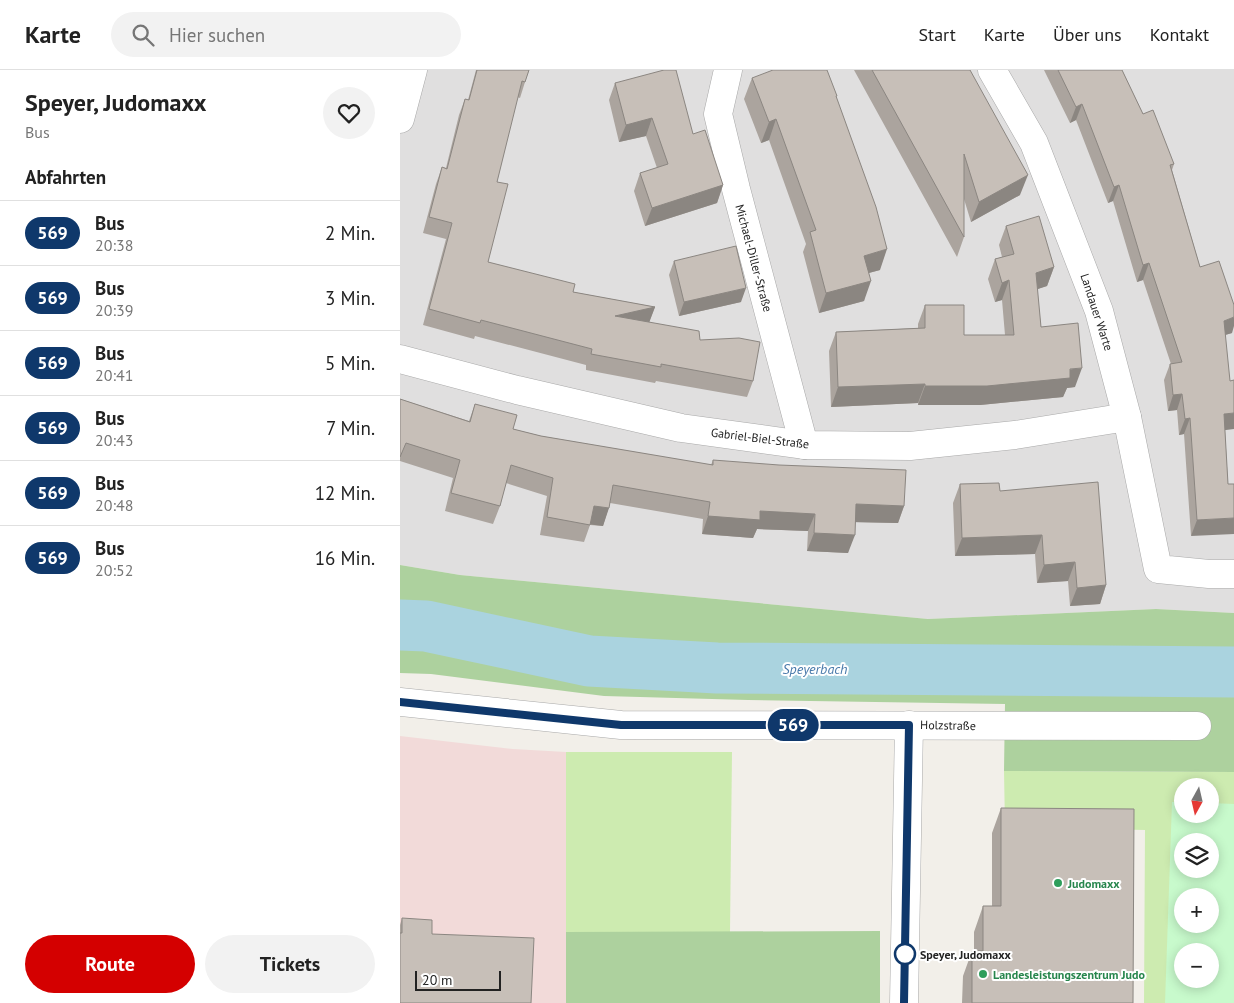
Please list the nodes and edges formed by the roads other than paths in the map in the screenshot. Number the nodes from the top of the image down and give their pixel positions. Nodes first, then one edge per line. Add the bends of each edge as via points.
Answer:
1 (413, 70) edge
2 (728, 70) edge
3 (992, 70) edge
4 (400, 119) edge
5 (400, 359) edge
6 (1127, 418) junction
7 (804, 445) junction
8 (1234, 574) edge
9 (400, 702) edge
10 (909, 725) junction
11 (1197, 726) dead end
12 (904, 1003) edge

1 - 4 street
2 - 7 street, Michael-Diller-Straße via 718,114
3 - 6 street, Landauer Warte via 1034,143 1099,311
5 - 7 street, Gabriel-Biel-Straße via 681,428
6 - 7 street, Gabriel-Biel-Straße via 1015,435 910,446
6 - 8 street, Landauer Warte via 1158,569
9 - 10 street, Holzstraße via 621,725
10 - 11 street, Holzstraße
10 - 12 street

